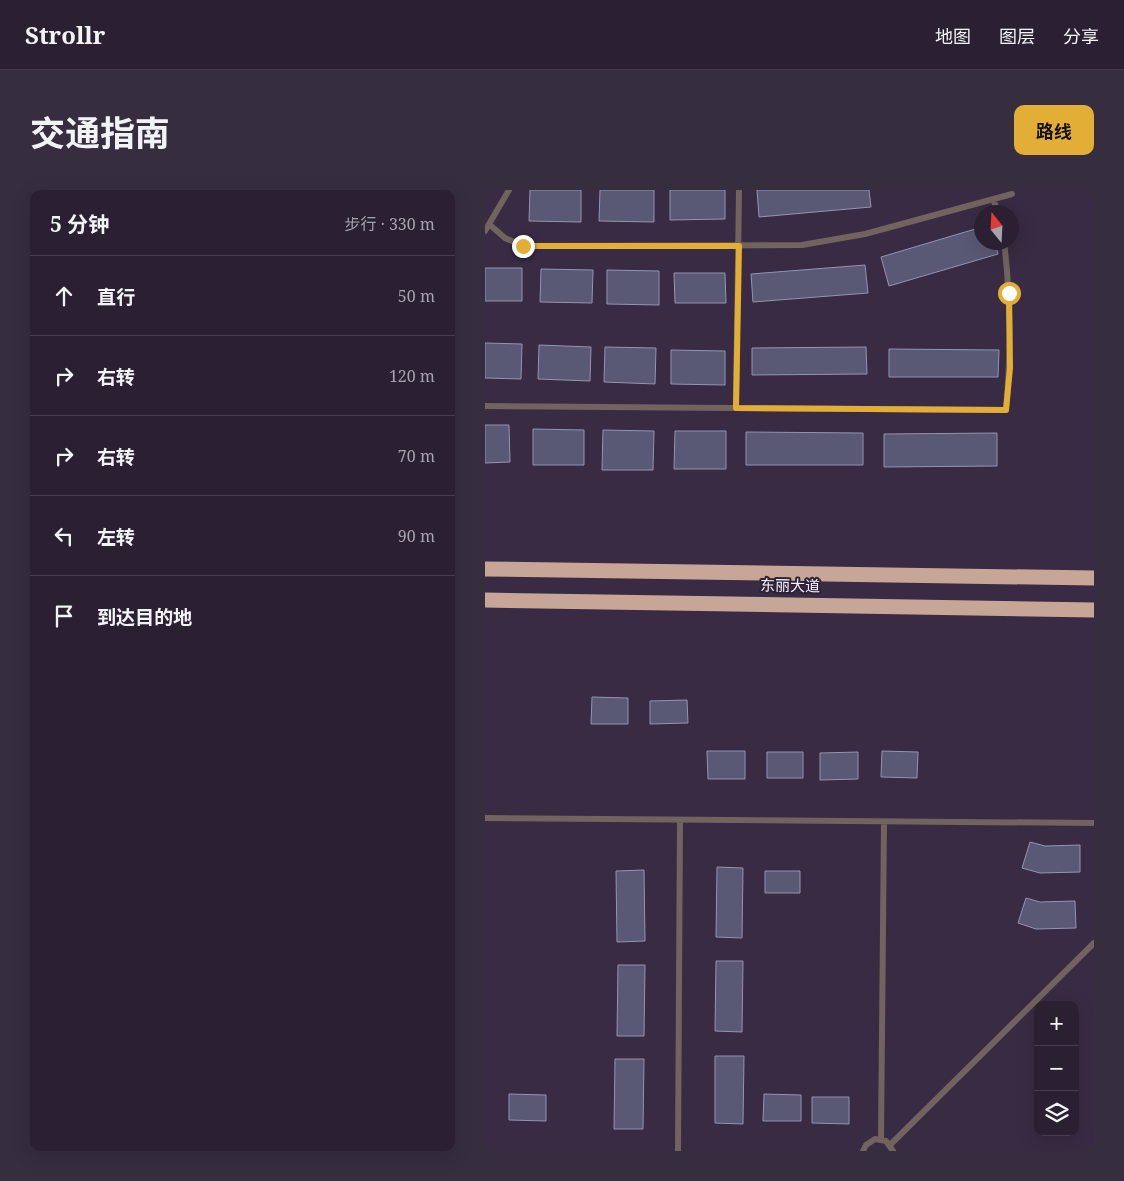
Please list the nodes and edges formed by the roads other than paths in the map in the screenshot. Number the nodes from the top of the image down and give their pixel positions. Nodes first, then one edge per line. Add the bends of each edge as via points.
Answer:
1 (509, 190) edge
2 (739, 190) edge
3 (1011, 194) dead end
4 (993, 199) junction
5 (995, 205) edge
6 (490, 225) junction
7 (485, 231) edge
8 (739, 246) junction
9 (1005, 250) edge
10 (485, 406) edge
11 (736, 408) junction
12 (485, 569) edge
13 (1094, 578) edge
14 (485, 600) edge
15 (1094, 610) edge
16 (485, 818) edge
17 (680, 821) junction
18 (885, 822) junction
19 (1094, 823) edge
20 (1094, 944) edge
21 (881, 1139) junction
22 (892, 1148) edge
23 (678, 1151) edge
24 (863, 1151) edge

1 - 6 lane
2 - 8 lane
3 - 4 lane
4 - 5 lane
4 - 8 lane via 865,234 802,245
6 - 7 lane
6 - 8 lane via 505,238 523,246
8 - 11 lane
9 - 11 lane via 1010,368 1006,410
10 - 11 lane
12 - 13 highway, 东丽大道
14 - 15 highway, 东丽大道
16 - 17 lane
17 - 18 lane
17 - 23 lane
18 - 19 lane
18 - 21 lane
20 - 22 lane
21 - 22 lane
21 - 24 lane via 870,1142

